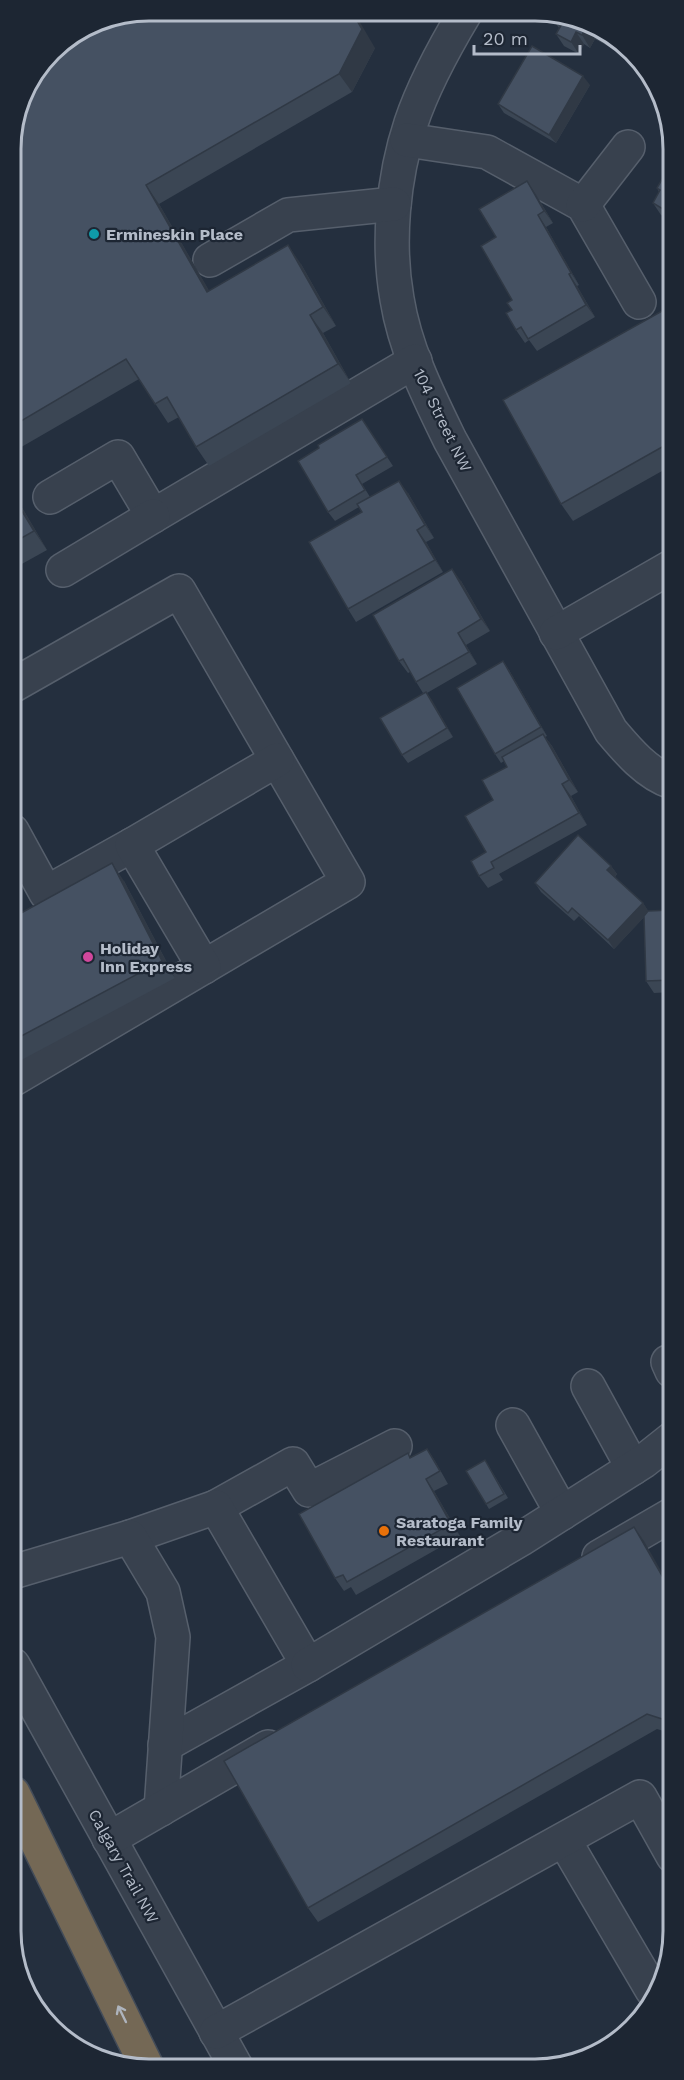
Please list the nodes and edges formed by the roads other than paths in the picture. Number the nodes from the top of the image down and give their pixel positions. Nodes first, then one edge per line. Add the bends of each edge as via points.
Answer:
1 (460, 21) edge
2 (407, 140) junction
3 (628, 147) dead end
4 (394, 204) junction
5 (583, 205) junction
6 (210, 260) dead end
7 (639, 302) dead end
8 (415, 361) junction
9 (50, 497) dead end
10 (153, 516) junction
11 (63, 570) dead end
12 (663, 579) edge
13 (556, 633) junction
14 (21, 681) edge
15 (277, 760) junction
16 (663, 777) edge
17 (132, 845) junction
18 (21, 847) edge
19 (204, 967) junction
20 (21, 1075) edge
21 (588, 1386) dead end
22 (513, 1425) dead end
23 (395, 1446) dead end
24 (663, 1446) edge
25 (633, 1468) junction
26 (216, 1507) junction
27 (562, 1513) junction
28 (663, 1520) edge
29 (130, 1537) junction
30 (21, 1570) edge
31 (570, 1573) edge
32 (308, 1665) junction
33 (21, 1680) edge
34 (294, 1732) edge
35 (165, 1745) junction
36 (21, 1809) edge
37 (161, 1809) junction
38 (663, 1838) edge
39 (108, 1839) junction
40 (564, 1840) junction
41 (650, 1987) edge
42 (216, 2032) junction
43 (143, 2059) edge
44 (231, 2059) edge

1 - 2 street, 104 Street NW via 424,91
2 - 4 street, 104 Street NW
2 - 5 street via 487,152
3 - 5 street
4 - 6 street via 288,215
4 - 8 street, 104 Street NW via 396,299
5 - 7 street
8 - 10 street
8 - 13 street, 104 Street NW via 450,440
9 - 10 street via 118,457
10 - 11 street
12 - 13 street
13 - 16 street, 104 Street NW via 611,731 646,767
14 - 15 street via 179,591
15 - 17 street
15 - 19 street via 348,882
17 - 18 street via 46,893
17 - 19 street
19 - 20 street
21 - 25 street
22 - 27 street
23 - 26 street via 309,1490 293,1464
24 - 25 street
25 - 27 street
26 - 29 street
26 - 32 street
27 - 32 street
28 - 31 street
29 - 30 street
29 - 35 street via 163,1592 173,1637
32 - 35 street
33 - 39 street, Calgary Trail NW
34 - 37 street
35 - 37 street
43 -> 36 highway
37 - 39 street
38 - 40 street via 640,1797
39 - 42 street, Calgary Trail NW
40 - 41 street
40 - 42 street
42 - 44 street, Calgary Trail NW

